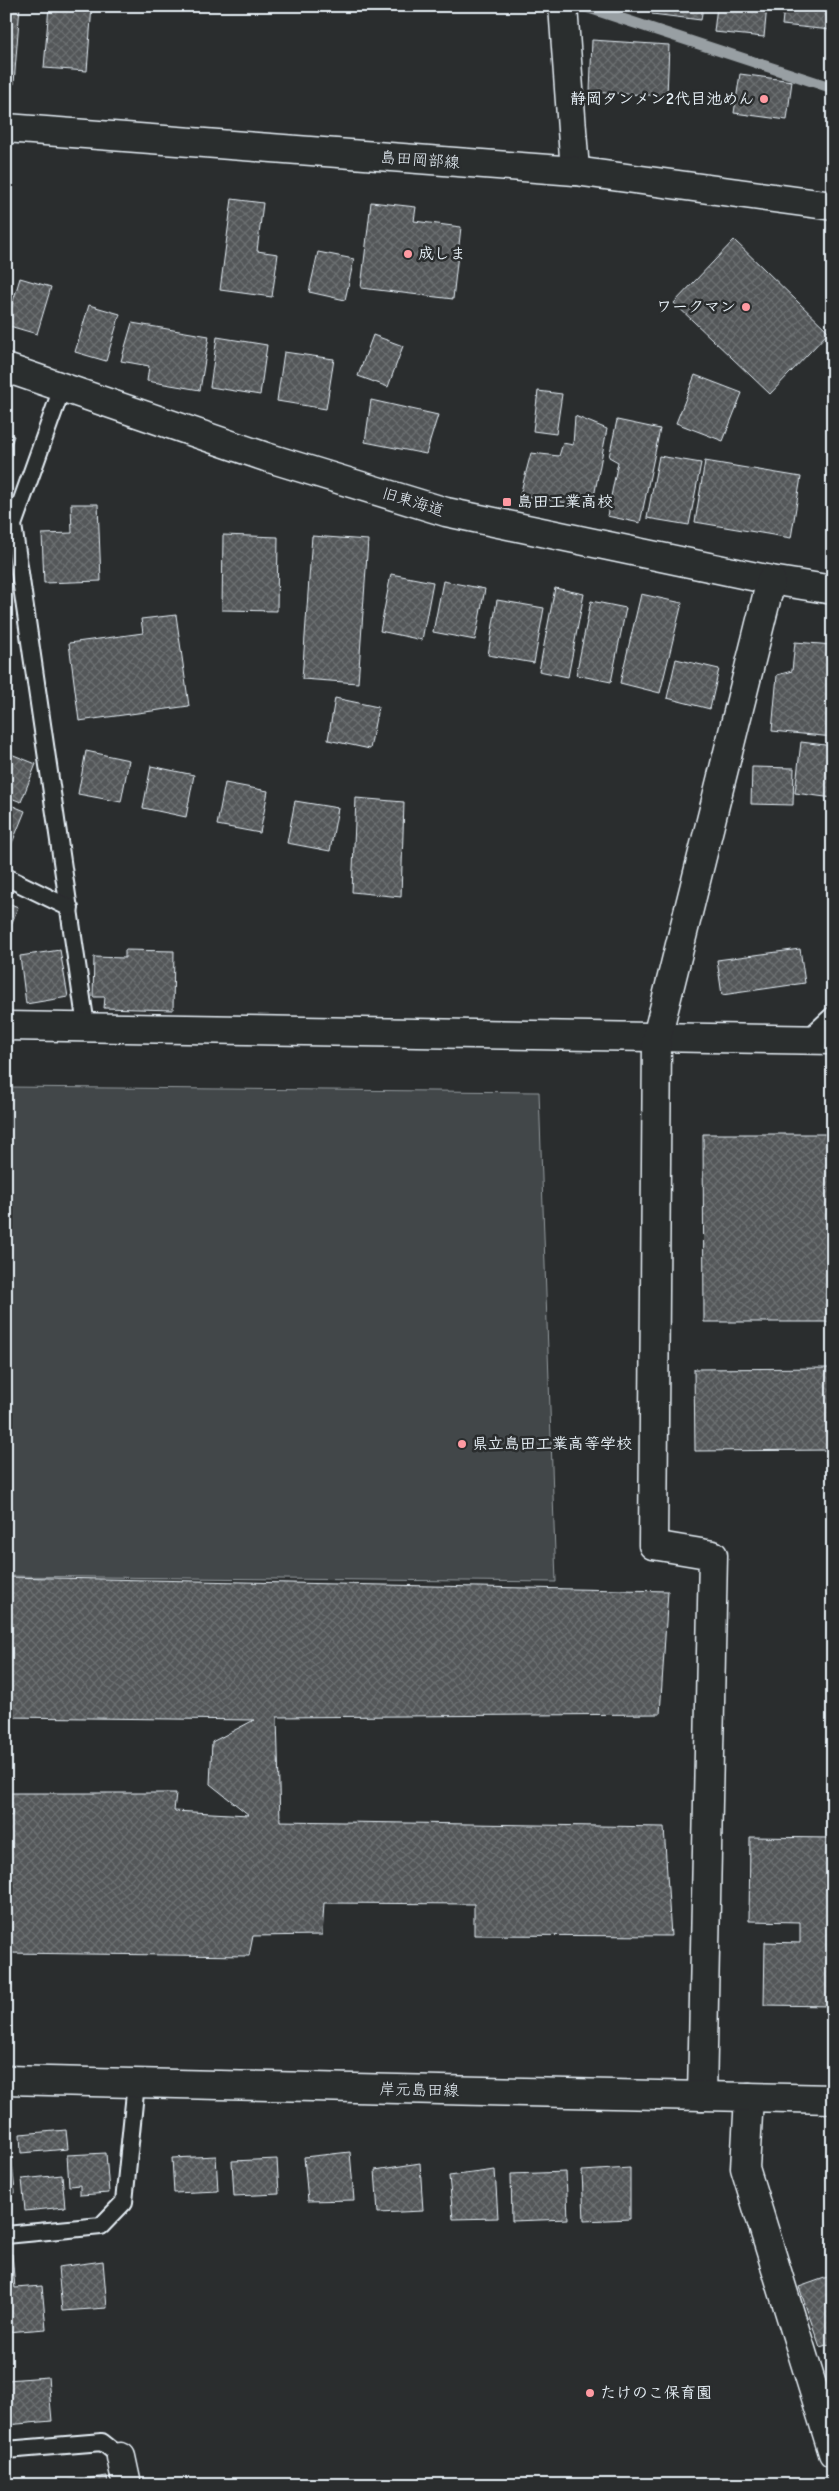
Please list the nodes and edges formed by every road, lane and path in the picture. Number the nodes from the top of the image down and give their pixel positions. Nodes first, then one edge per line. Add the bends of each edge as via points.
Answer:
1 (563, 6) edge
2 (6, 128) edge
3 (575, 171) junction
4 (833, 206) edge
5 (6, 368) edge
6 (62, 388) junction
7 (10, 526) edge
8 (771, 580) junction
9 (833, 590) edge
10 (6, 877) edge
11 (70, 908) junction
12 (833, 1015) edge
13 (6, 1026) edge
14 (86, 1026) junction
15 (657, 1036) junction
16 (820, 1040) edge
17 (6, 2080) edge
18 (136, 2083) junction
19 (702, 2096) junction
20 (749, 2097) junction
21 (833, 2099) edge
22 (6, 2234) edge
23 (6, 2450) edge
24 (833, 2453) edge
25 (121, 2457) joint
26 (127, 2485) edge

1 - 3 street
2 - 3 street, 島田岡部線
3 - 4 street, 島田岡部線
5 - 6 street, 旧東海道
6 - 7 lane
6 - 8 street, 旧東海道 via 266,457 446,512
7 - 11 lane
8 - 9 street, 旧東海道
8 - 15 street
10 - 11 lane
11 - 14 lane
12 - 16 lane
13 - 14 street
14 - 15 street
15 - 16 street
15 - 19 street via 653,1545 713,1555
17 - 18 street, 岸元島田線
18 - 19 street, 岸元島田線
18 - 22 lane via 124,2202 102,2226
19 - 20 street, 岸元島田線
20 - 21 street, 岸元島田線
20 - 24 street via 745,2168
23 - 25 lane via 102,2442
25 - 26 street

